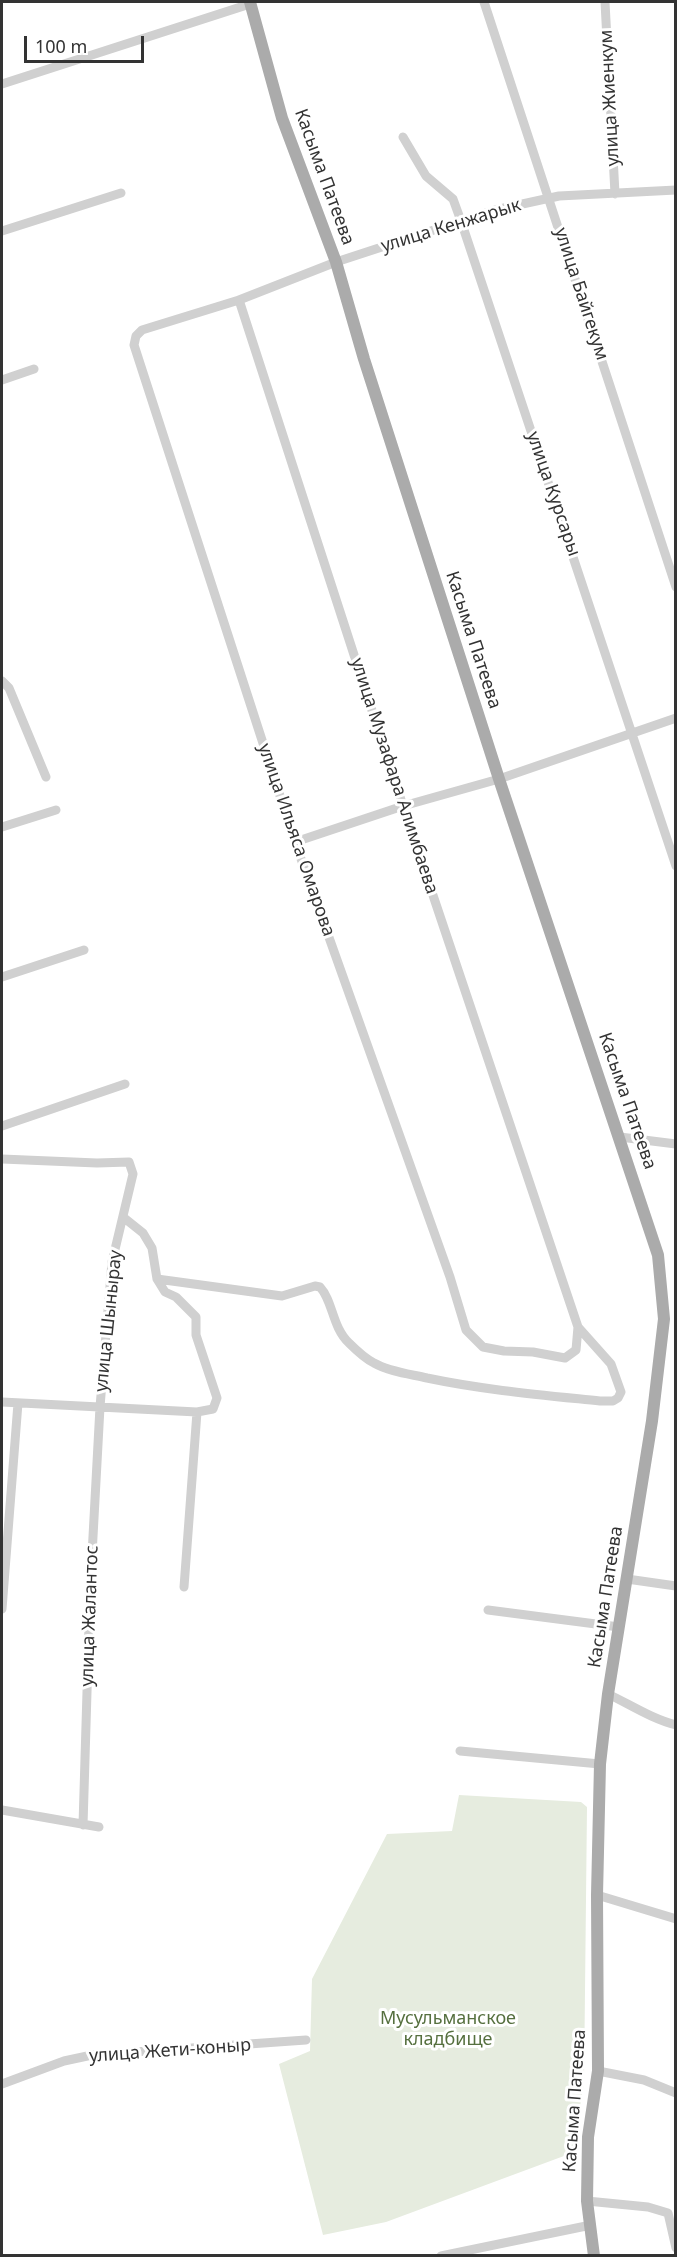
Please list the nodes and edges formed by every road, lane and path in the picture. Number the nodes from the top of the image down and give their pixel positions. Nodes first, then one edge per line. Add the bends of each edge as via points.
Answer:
1 (484, 2) edge
2 (605, 2) edge
3 (250, 3) edge
4 (2, 84) edge
5 (403, 138) dead end
6 (675, 190) edge
7 (121, 194) dead end
8 (615, 194) junction
9 (549, 198) junction
10 (461, 221) junction
11 (2, 231) edge
12 (336, 262) junction
13 (239, 300) junction
14 (33, 369) dead end
15 (2, 380) edge
16 (675, 587) edge
17 (2, 681) edge
18 (675, 718) edge
19 (632, 732) junction
20 (46, 777) dead end
21 (499, 779) junction
22 (403, 806) junction
23 (56, 810) dead end
24 (2, 827) edge
25 (295, 842) junction
26 (675, 866) edge
27 (84, 950) dead end
28 (2, 977) edge
29 (125, 1084) dead end
30 (2, 1126) edge
31 (620, 1137) junction
32 (675, 1144) edge
33 (2, 1159) edge
34 (123, 1217) junction
35 (157, 1279) junction
36 (578, 1327) junction
37 (576, 1350) joint
38 (2, 1402) edge
39 (18, 1402) junction
40 (100, 1407) junction
41 (197, 1412) junction
42 (627, 1579) junction
43 (675, 1586) edge
44 (184, 1587) dead end
45 (2, 1609) edge
46 (488, 1610) dead end
47 (619, 1628) junction
48 (608, 1694) junction
49 (675, 1725) edge
50 (460, 1751) dead end
51 (600, 1764) junction
52 (2, 1810) edge
53 (83, 1825) junction
54 (99, 1827) dead end
55 (597, 1895) junction
56 (675, 1919) edge
57 (306, 2040) dead end
58 (598, 2071) junction
59 (2, 2084) edge
60 (675, 2093) edge
61 (587, 2200) junction
62 (591, 2225) junction
63 (675, 2248) edge
64 (441, 2256) edge
65 (594, 2256) edge

1 - 9 street, улица Байгекум
2 - 8 street, улица Жиенкум
3 - 4 street
3 - 12 main road, Касыма Патеева via 282,118
5 - 10 street, улица Курсары via 426,176 453,199
6 - 8 street, улица Кенжарык
7 - 11 street
8 - 9 street, улица Кенжарык
9 - 10 street, улица Кенжарык
9 - 16 street, улица Байгекум
10 - 12 street, улица Кенжарык
10 - 19 street, улица Курсары
12 - 13 street
12 - 21 main road, Касыма Патеева
13 - 22 street, улица Музафара Алимбаева
13 - 25 street, улица Ильяса Омарова via 142,330 134,345
14 - 15 street
17 - 20 street via 9,687
18 - 19 street
19 - 21 street
19 - 26 street, улица Курсары
21 - 22 street
21 - 31 main road, Касыма Патеева
22 - 25 street
22 - 36 street, улица Музафара Алимбаева
23 - 24 street
25 - 37 street, улица Ильяса Омарова via 450,1276 465,1330 483,1347 504,1351 565,1358
27 - 28 street
29 - 30 street
31 - 32 street
31 - 42 main road, Касыма Патеева via 658,1255 664,1319
33 - 34 street, улица Шынырау via 129,1162 133,1174
34 - 35 street via 143,1233 153,1248
34 - 40 street, улица Шынырау via 112,1262
35 - 36 street via 282,1296 320,1287 348,1342 374,1363 394,1371 514,1393 613,1401 621,1392 610,1364
35 - 41 street via 165,1292 176,1297 196,1317 196,1335 217,1398 213,1409
36 - 37 street, улица Музафара Алимбаева
38 - 39 street
39 - 40 street
39 - 45 street
40 - 41 street
40 - 53 street, улица Жалантос
41 - 44 street
42 - 43 street
42 - 47 main road, Касыма Патеева
46 - 47 street
47 - 48 main road, Касыма Патеева
48 - 49 street via 657,1720
48 - 51 main road, Касыма Патеева
50 - 51 street
51 - 55 main road, Касыма Патеева
52 - 53 street
53 - 54 street
55 - 56 street
55 - 58 main road, Касыма Патеева
57 - 59 street, улица Жети-коныр via 92,2055
58 - 60 street via 644,2080
58 - 61 main road, Касыма Патеева via 588,2137
61 - 62 main road, Касыма Патеева
61 - 63 street via 648,2207 668,2214
62 - 64 street
62 - 65 main road, Касыма Патеева

